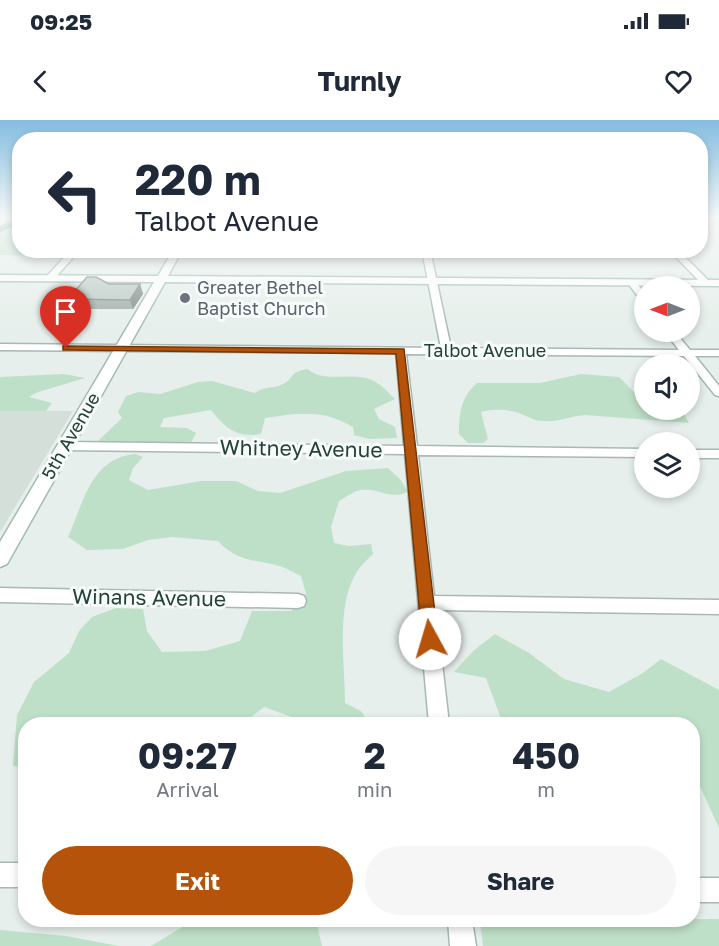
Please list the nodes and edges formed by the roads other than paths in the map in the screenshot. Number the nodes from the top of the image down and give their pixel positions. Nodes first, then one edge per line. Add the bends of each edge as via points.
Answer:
1 (69, 258) edge
2 (173, 258) edge
3 (428, 258) edge
4 (681, 258) edge
5 (0, 278) edge
6 (50, 278) junction
7 (161, 279) junction
8 (432, 282) junction
9 (632, 283) junction
10 (706, 283) junction
11 (719, 283) edge
12 (634, 286) edge
13 (678, 342) edge
14 (0, 347) edge
15 (122, 348) junction
16 (401, 351) junction
17 (447, 351) junction
18 (686, 353) junction
19 (719, 353) edge
20 (719, 393) edge
21 (65, 446) junction
22 (411, 450) junction
23 (634, 453) edge
24 (700, 454) edge
25 (719, 454) edge
26 (0, 559) edge
27 (0, 595) edge
28 (298, 601) dead end
29 (427, 603) junction
30 (719, 607) edge
31 (438, 717) edge
32 (0, 875) edge
33 (18, 875) edge
34 (700, 890) edge
35 (719, 890) edge
36 (461, 927) edge
37 (463, 946) edge

1 - 6 street
2 - 7 main road, 5th Avenue
3 - 8 street
4 - 10 street
5 - 6 main road
6 - 7 main road
7 - 8 main road
7 - 15 main road, 5th Avenue
8 - 9 main road
8 - 17 street
9 - 10 main road
9 - 12 street
10 - 11 main road
13 - 18 street
14 - 15 street, Talbot Avenue
15 - 16 street, Talbot Avenue
15 - 21 main road, 5th Avenue
16 - 17 street, Talbot Avenue
16 - 22 street
17 - 18 street, Talbot Avenue
18 - 19 street, Talbot Avenue
18 - 20 street
21 - 22 street, Whitney Avenue
21 - 26 main road, 5th Avenue
22 - 23 street, Whitney Avenue
22 - 29 street
24 - 25 street
27 - 28 street, Winans Avenue
29 - 30 street
29 - 31 street
32 - 33 street
34 - 35 street
36 - 37 street

